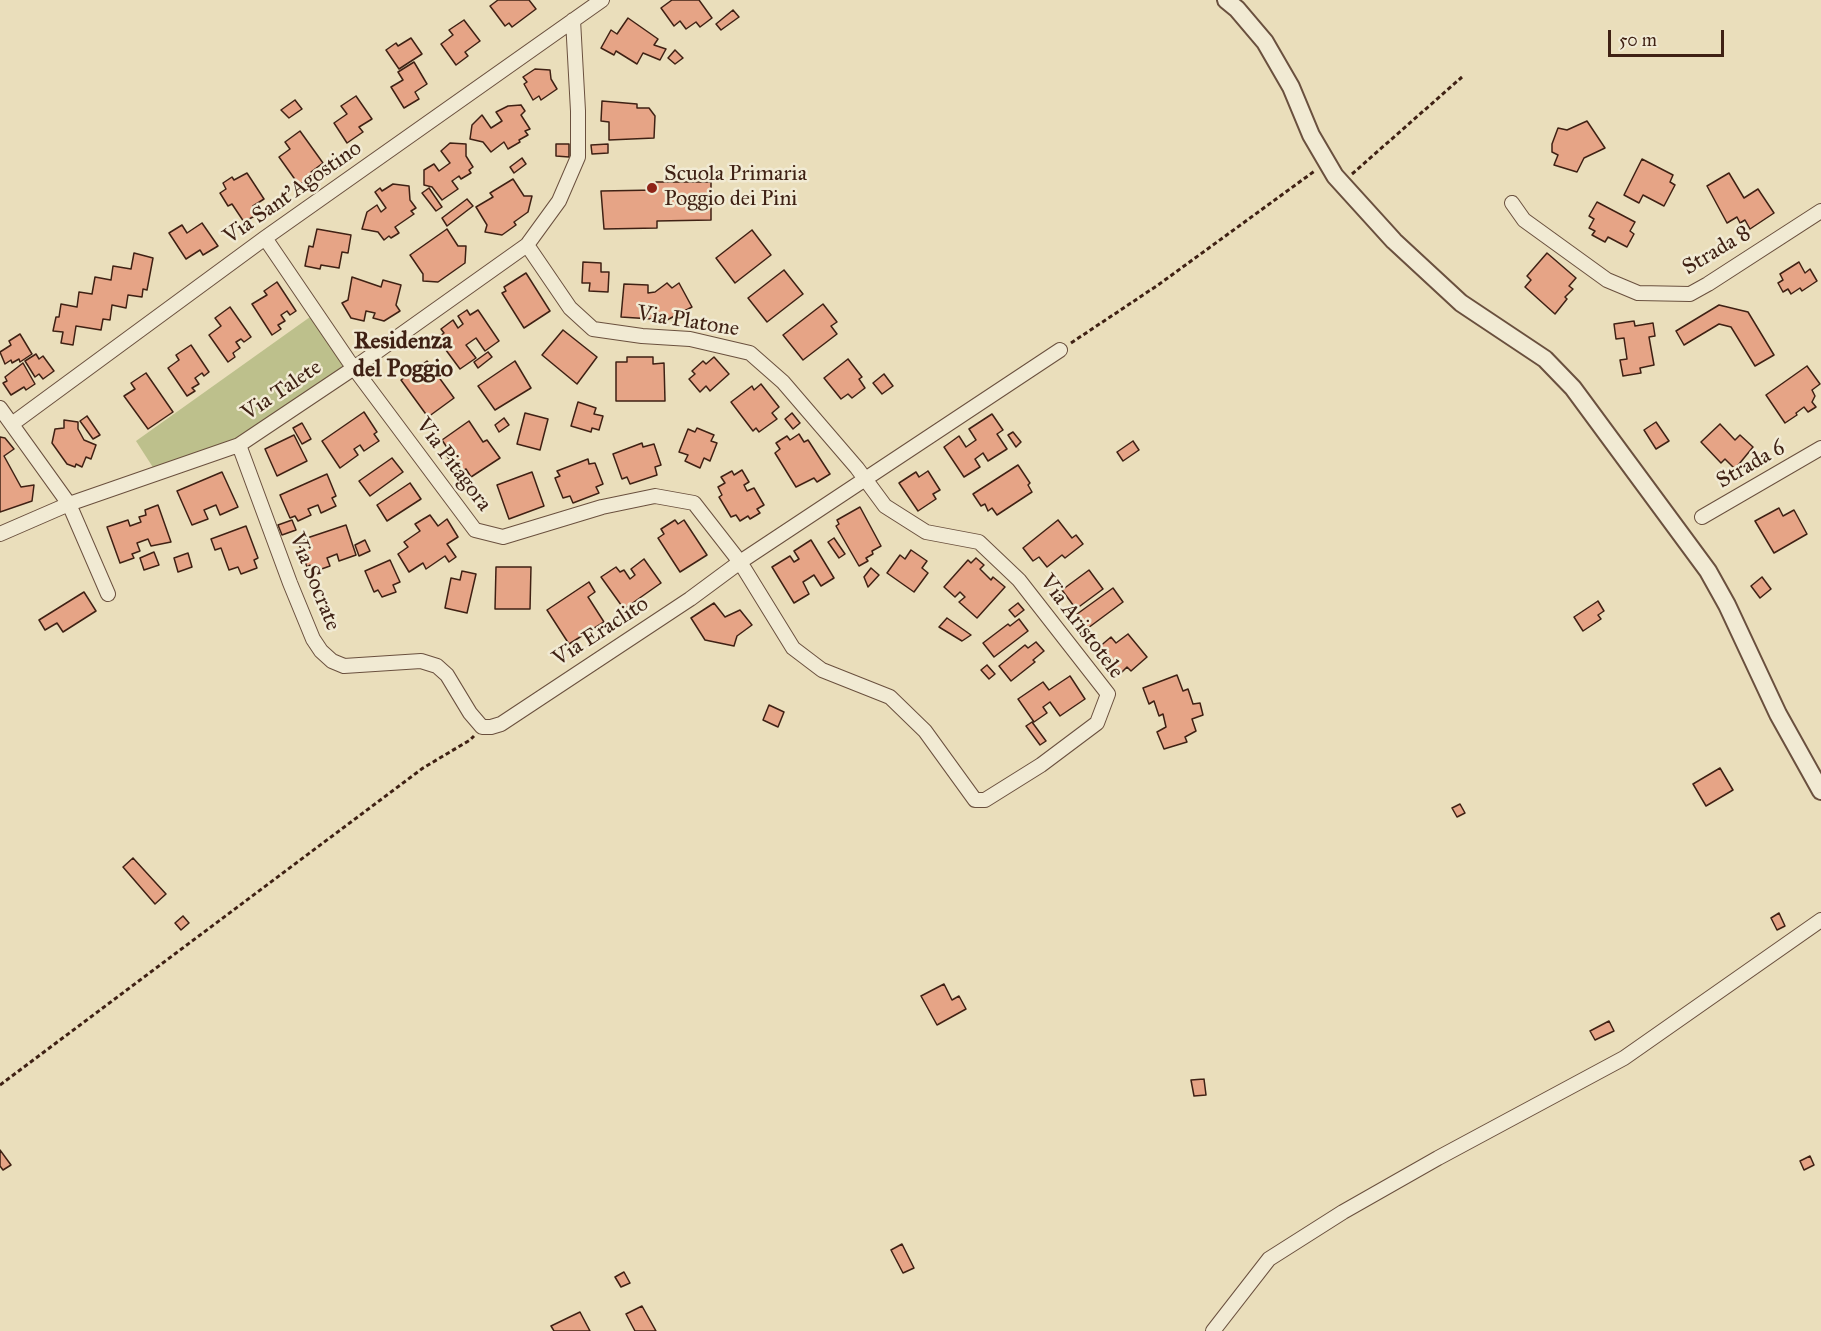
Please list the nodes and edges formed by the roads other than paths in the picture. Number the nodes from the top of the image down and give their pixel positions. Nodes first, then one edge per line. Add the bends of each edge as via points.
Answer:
1 (602, 0) edge
2 (1226, 0) edge
3 (573, 20) junction
4 (1512, 203) dead end
5 (1821, 211) edge
6 (265, 238) junction
7 (527, 245) junction
8 (1060, 350) road end
9 (354, 368) junction
10 (0, 408) edge
11 (12, 424) junction
12 (239, 445) junction
13 (1821, 448) edge
14 (865, 479) junction
15 (69, 504) junction
16 (1702, 517) dead end
17 (0, 534) edge
18 (740, 562) junction
19 (108, 594) dead end
20 (482, 727) joint
21 (1821, 791) edge
22 (1821, 920) edge
23 (1213, 1331) edge

1 - 3 street, Via Sant'Agostino
2 - 21 street via 1265,42 1291,87 1311,135 1342,183 1394,241 1461,303 1545,359 1573,388 1708,571 1778,714
3 - 6 street, Via Sant'Agostino
3 - 7 street, Via Talete via 578,157 559,201
4 - 5 street, Strada 8 via 1524,220 1607,280 1638,293 1690,294
6 - 9 street, Via Pitagora
6 - 11 street, Via Sant'Agostino
7 - 9 street, Via Talete
7 - 14 street, Via Platone via 570,308 593,329 690,339 750,353 783,382
8 - 14 street, Via Eraclito
9 - 12 street, Via Talete
9 - 18 street, Via Pitagora via 475,530 503,537 602,507 655,496 694,503
10 - 11 street
11 - 15 street
12 - 15 street, Via Talete
12 - 20 street, Via Socrate via 290,583 321,651 344,666 421,661 437,666
13 - 16 street, Strada 6
14 - 18 street, Via Eraclito
14 - 18 street, Via Aristotele via 885,506 926,532 979,542 1019,580 1108,694 1097,723 1041,765 985,800 975,800 925,731 890,696 822,670 793,648
15 - 17 street, Via Talete
15 - 19 street
18 - 20 street, Via Eraclito via 501,724
22 - 23 street via 1624,1058 1362,1201 1269,1258

